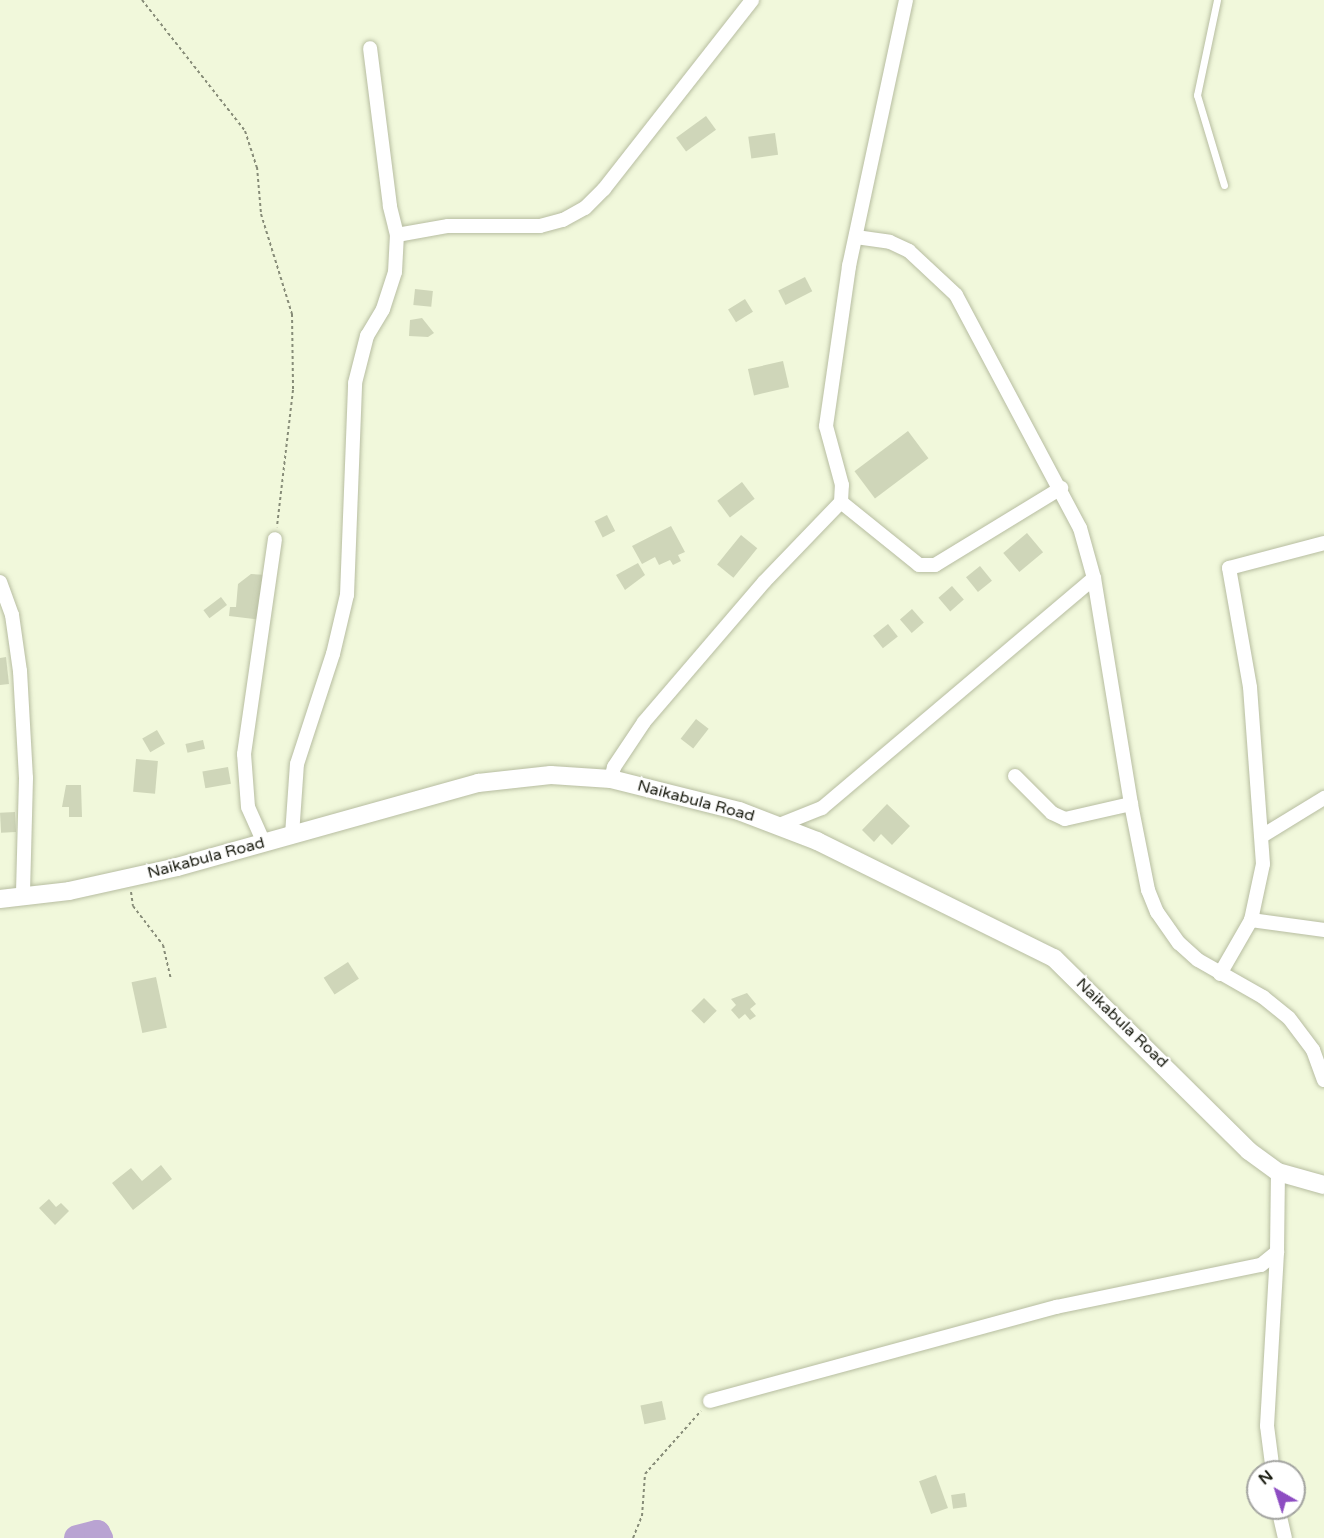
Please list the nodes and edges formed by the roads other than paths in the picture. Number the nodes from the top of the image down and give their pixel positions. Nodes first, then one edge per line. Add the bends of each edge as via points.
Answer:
1 (752, 0) edge
2 (906, 0) edge
3 (1216, 0) edge
4 (370, 48) dead end
5 (1224, 185) dead end
6 (397, 235) junction
7 (856, 237) junction
8 (1061, 488) junction
9 (841, 502) junction
10 (275, 539) road end
11 (1324, 543) edge
12 (1094, 578) junction
13 (0, 582) edge
14 (1015, 776) dead end
15 (611, 778) junction
16 (1324, 798) edge
17 (1131, 804) junction
18 (777, 826) junction
19 (292, 835) junction
20 (1262, 836) junction
21 (264, 843) junction
22 (23, 896) junction
23 (0, 899) edge
24 (1251, 920) junction
25 (1324, 930) edge
26 (1220, 974) junction
27 (1324, 1080) edge
28 (1278, 1172) junction
29 (1323, 1181) edge
30 (1277, 1252) junction
31 (710, 1401) road end
32 (1271, 1460) edge
33 (1281, 1520) edge
34 (1285, 1538) edge

1 - 6 street via 585,208 540,226 448,226
2 - 7 street
3 - 5 lane via 1197,96
4 - 6 street
6 - 19 street via 392,285 368,336 355,383 347,595 336,644 297,764
7 - 8 street via 890,242 909,250 948,284 971,319
7 - 9 street via 826,426 842,485
8 - 9 street via 935,565 919,565
8 - 12 street via 1080,528
9 - 15 street via 764,582 644,722
10 - 21 street via 244,754 248,807
11 - 20 street via 1229,568 1250,687
12 - 17 street
12 - 18 street via 822,808
13 - 22 street via 12,615 20,671 26,778
14 - 17 street via 1052,813 1065,819
15 - 18 street, Naikabula Road via 739,811
15 - 19 street, Naikabula Road via 551,775 478,783
16 - 20 street
17 - 26 street via 1148,890 1157,912 1188,952
18 - 28 street, Naikabula Road via 818,841 1054,958 1249,1151
19 - 21 street, Naikabula Road
20 - 24 street via 1260,886
21 - 22 street, Naikabula Road via 129,878
22 - 23 street, Naikabula Road
24 - 25 street
24 - 26 street
26 - 27 street via 1263,997 1289,1018 1313,1050
28 - 29 street, Naikabula Road
28 - 30 street
30 - 31 street via 1261,1265 1056,1307
30 - 32 street via 1267,1426
33 - 34 street

